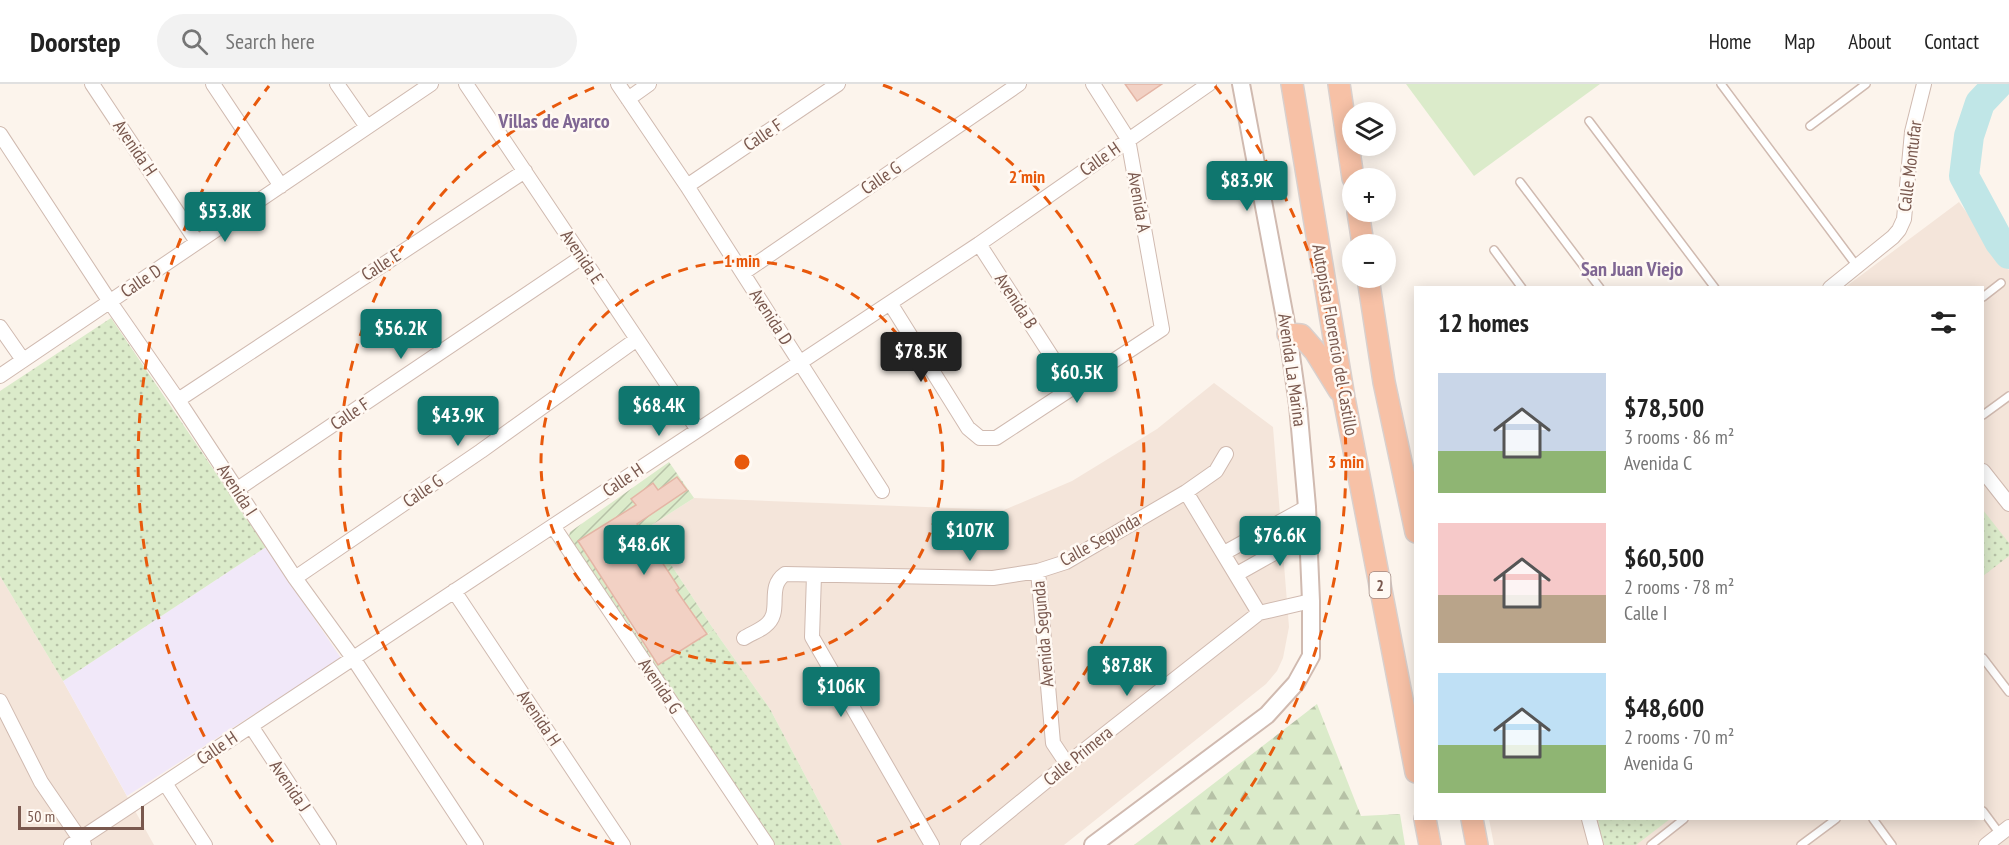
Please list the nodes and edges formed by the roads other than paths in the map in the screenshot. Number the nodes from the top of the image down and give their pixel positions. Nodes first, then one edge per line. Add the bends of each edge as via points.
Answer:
1 (92, 84) edge
2 (213, 84) edge
3 (337, 84) edge
4 (431, 84) edge
5 (466, 84) edge
6 (618, 84) edge
7 (649, 84) edge
8 (838, 84) edge
9 (1019, 84) edge
10 (1093, 84) edge
11 (1209, 84) edge
12 (1241, 84) edge
13 (1292, 84) edge
14 (1339, 84) edge
15 (1721, 84) edge
16 (1866, 84) edge
17 (1924, 84) edge
18 (628, 99) junction
19 (1589, 122) dead end
20 (1810, 126) dead end
21 (367, 128) junction
22 (0, 134) edge
23 (1128, 139) junction
24 (1352, 168) edge
25 (525, 171) junction
26 (1520, 182) dead end
27 (281, 186) junction
28 (687, 186) junction
29 (197, 242) junction
30 (979, 244) junction
31 (1494, 250) dead end
32 (582, 257) junction
33 (1856, 265) junction
34 (743, 273) junction
35 (2001, 283) dead end
36 (1521, 286) edge
37 (1598, 286) edge
38 (1713, 286) edge
39 (1835, 286) edge
40 (1370, 288) edge
41 (1984, 296) edge
42 (110, 302) junction
43 (890, 303) junction
44 (0, 327) edge
45 (1288, 334) junction
46 (638, 339) junction
47 (22, 360) junction
48 (800, 362) junction
49 (0, 376) edge
50 (1072, 388) junction
51 (2009, 396) edge
52 (1344, 398) junction
53 (178, 400) junction
54 (1984, 414) edge
55 (698, 430) junction
56 (1226, 454) dead end
57 (1984, 472) edge
58 (236, 490) junction
59 (882, 491) dead end
60 (1186, 492) junction
61 (2009, 504) edge
62 (1307, 507) junction
63 (1414, 523) edge
64 (553, 526) junction
65 (1308, 534) junction
66 (1224, 553) junction
67 (1038, 571) junction
68 (1237, 574) junction
69 (814, 575) junction
70 (295, 578) junction
71 (454, 591) junction
72 (1311, 601) junction
73 (1259, 613) junction
74 (744, 638) dead end
75 (353, 658) junction
76 (1984, 659) edge
77 (2009, 692) edge
78 (0, 701) edge
79 (250, 726) junction
80 (1414, 762) edge
81 (1067, 764) junction
82 (165, 783) junction
83 (1984, 813) edge
84 (1425, 820) edge
85 (1472, 820) edge
86 (1589, 820) edge
87 (1683, 820) edge
88 (1835, 820) edge
89 (1874, 820) edge
90 (2005, 831) edge
91 (78, 843) edge
92 (205, 845) edge
93 (329, 845) edge
94 (476, 845) edge
95 (623, 845) edge
96 (767, 845) edge
97 (932, 845) edge
98 (968, 845) edge
99 (1093, 845) edge
100 (1430, 845) edge
101 (1477, 845) edge
102 (1596, 845) edge
103 (1651, 845) edge
104 (1801, 845) edge
105 (1892, 845) edge
106 (1986, 845) edge

1 - 29 street, Avenida H
2 - 27 street
3 - 21 street
4 - 21 street, Calle D
5 - 25 street, Avenida E
6 - 18 street, Avenida D
7 - 18 street
8 - 28 street, Calle F
9 - 34 street, Calle G
10 - 23 street, Avenida A
11 - 23 street, Calle H
12 - 45 street, Avenida La Marina
13 - 52 highway, Autopista Florencio del Castillo / 2
14 - 24 highway
15 - 33 lane
16 - 20 lane
17 - 33 street, Calle Montufar via 1912,132 1904,219 1893,237
18 - 28 street, Avenida D
19 - 38 lane
21 - 27 street, Calle D
22 - 42 street, Avenida I
23 - 30 street, Calle H
23 - 50 street, Avenida A via 1162,329
25 - 32 street, Avenida E
25 - 53 street, Calle E
26 - 37 lane
27 - 29 street, Calle D
28 - 34 street, Avenida D
29 - 42 street, Calle D
30 - 43 street, Calle H
30 - 50 street, Avenida B
31 - 36 lane
32 - 46 street, Avenida E
32 - 58 street, Calle F
33 - 39 street, Calle Montufar
34 - 48 street, Avenida D
35 - 41 lane
40 - 63 highway via 1384,382
42 - 47 street, Calle D
42 - 53 street, Avenida I
43 - 48 street, Calle H
43 - 50 street via 968,428 980,438 996,438
44 - 47 street
45 - 52 highway via 1301,335
45 - 62 street, Avenida La Marina
46 - 55 street, Avenida E
46 - 70 street, Calle G
47 - 49 street, Calle D
48 - 55 street, Calle H
48 - 59 street, Avenida D
51 - 54 lane
52 - 80 highway, Autopista Florencio del Castillo / 2
53 - 58 street, Avenida I
55 - 64 street, Calle H
56 - 60 street, Calle Segunda via 1216,471
57 - 61 street
58 - 70 street, Avenida I
60 - 66 street
60 - 67 street, Calle Segunda via 1066,562
62 - 65 street, Avenida La Marina
62 - 66 street
64 - 71 street, Calle H
64 - 96 street, Avenida G
65 - 68 street
65 - 72 street, Avenida La Marina
66 - 68 street
67 - 69 street, Calle Segunda via 993,578
67 - 81 street, Avenida Segunda via 1053,743
68 - 73 street
69 - 74 street, Calle Segunda via 785,574 778,579 770,621
69 - 97 street via 812,637
70 - 75 street, Avenida I
71 - 75 street, Calle H
71 - 95 street, Avenida H
72 - 73 street, Calle Primera
72 - 99 street, Avenida La Marina via 1311,656 1296,683 1267,716
73 - 81 street, Calle Primera
75 - 79 street, Calle H
75 - 94 street, Avenida I
76 - 77 lane
78 - 91 street via 41,782
79 - 82 street, Calle H
79 - 93 street, Avenida J
81 - 98 street, Calle Primera
82 - 91 street, Calle H
82 - 92 street
83 - 90 lane
84 - 100 highway
85 - 101 highway
86 - 102 street
87 - 103 lane
88 - 104 lane
89 - 105 lane
90 - 106 street

